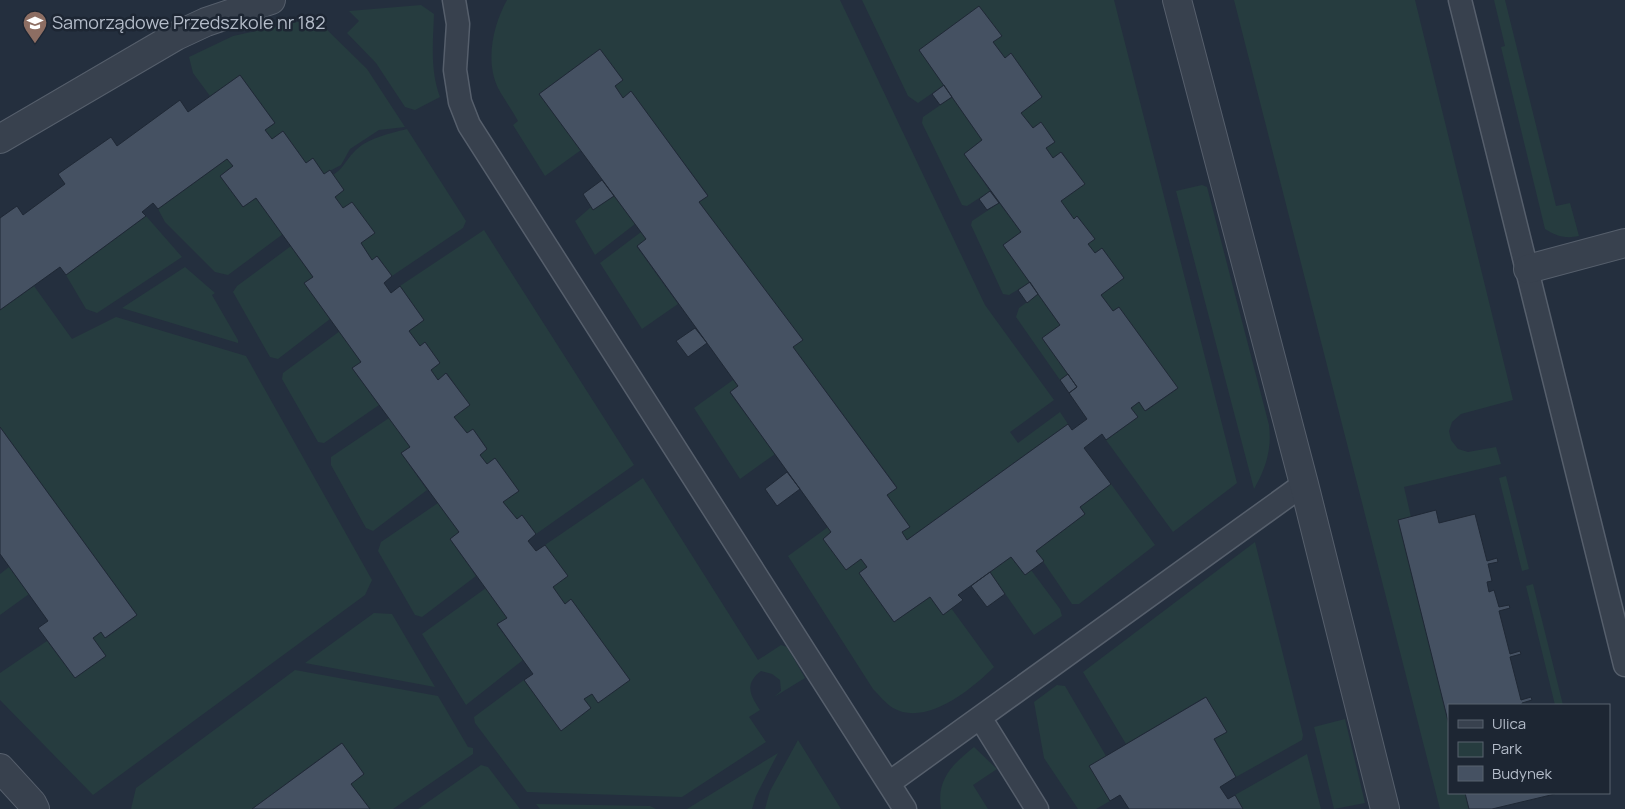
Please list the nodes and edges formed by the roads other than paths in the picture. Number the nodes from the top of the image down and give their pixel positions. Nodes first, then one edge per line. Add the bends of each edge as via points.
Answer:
1 (272, 0) edge
2 (454, 0) edge
3 (1178, 0) edge
4 (1460, 0) edge
5 (0, 139) edge
6 (1625, 243) edge
7 (1528, 269) junction
8 (1304, 484) junction
9 (1625, 665) edge
10 (981, 719) junction
11 (0, 768) edge
12 (889, 783) junction
13 (36, 807) edge
14 (905, 809) edge
15 (1037, 809) edge
16 (1386, 809) edge

1 - 5 street via 206,22 176,36
2 - 12 lane via 458,24 455,70 460,102 469,125
3 - 8 street
4 - 7 lane
6 - 7 street
7 - 9 lane
8 - 10 lane
8 - 16 street
10 - 12 lane
10 - 15 lane
11 - 13 street
12 - 14 lane

